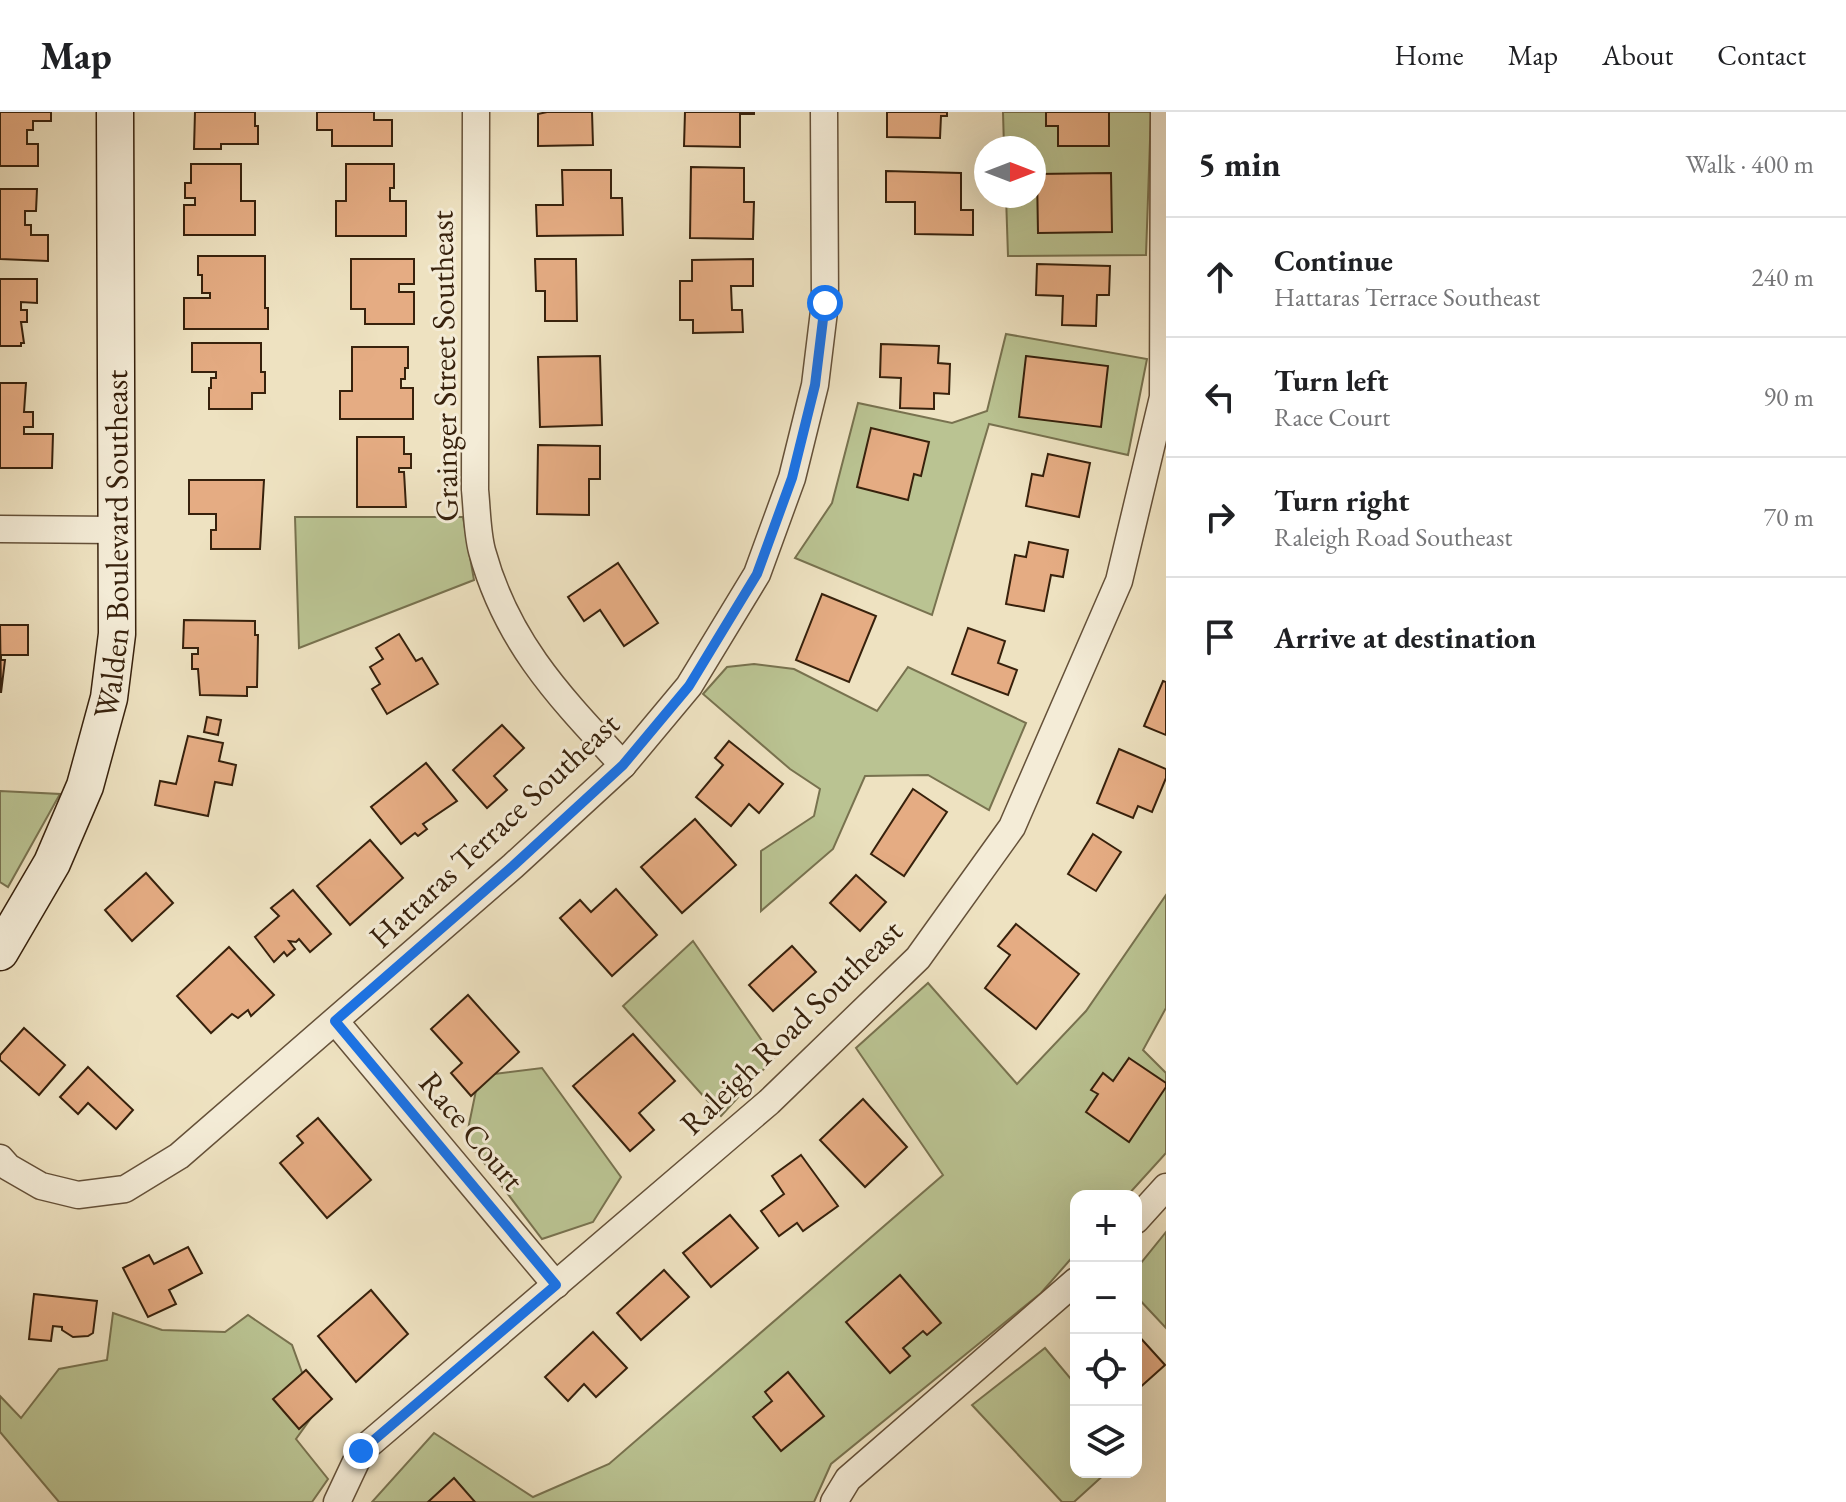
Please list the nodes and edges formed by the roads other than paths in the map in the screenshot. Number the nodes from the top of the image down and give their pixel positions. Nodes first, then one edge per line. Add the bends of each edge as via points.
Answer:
1 (115, 112) edge
2 (476, 112) edge
3 (824, 112) edge
4 (1164, 112) edge
5 (1164, 397) edge
6 (0, 529) edge
7 (116, 530) junction
8 (623, 765) junction
9 (0, 952) edge
10 (335, 1021) junction
11 (0, 1158) edge
12 (1166, 1187) edge
13 (1142, 1213) edge
14 (556, 1285) junction
15 (1070, 1286) edge
16 (337, 1501) edge
17 (834, 1502) edge

1 - 7 street, Walden Boulevard Southeast
2 - 8 street, Grainger Street Southeast via 475,490 482,550 509,623 549,685
3 - 8 street, Hattaras Terrace Southeast via 825,303 815,385 792,478 757,574 689,686
4 - 5 street, Raleigh Road Southeast
5 - 14 street, Raleigh Road Southeast via 1119,581 1012,827 918,958 769,1102
6 - 7 street
7 - 9 street, Walden Boulevard Southeast via 114,659 85,786 52,863
8 - 10 street, Hattaras Terrace Southeast
10 - 11 street, Hattaras Terrace Southeast via 179,1156 125,1189 78,1195 41,1186
10 - 14 street, Race Court
12 - 13 street
14 - 16 street, Raleigh Road Southeast via 361,1451
15 - 17 street via 848,1479

